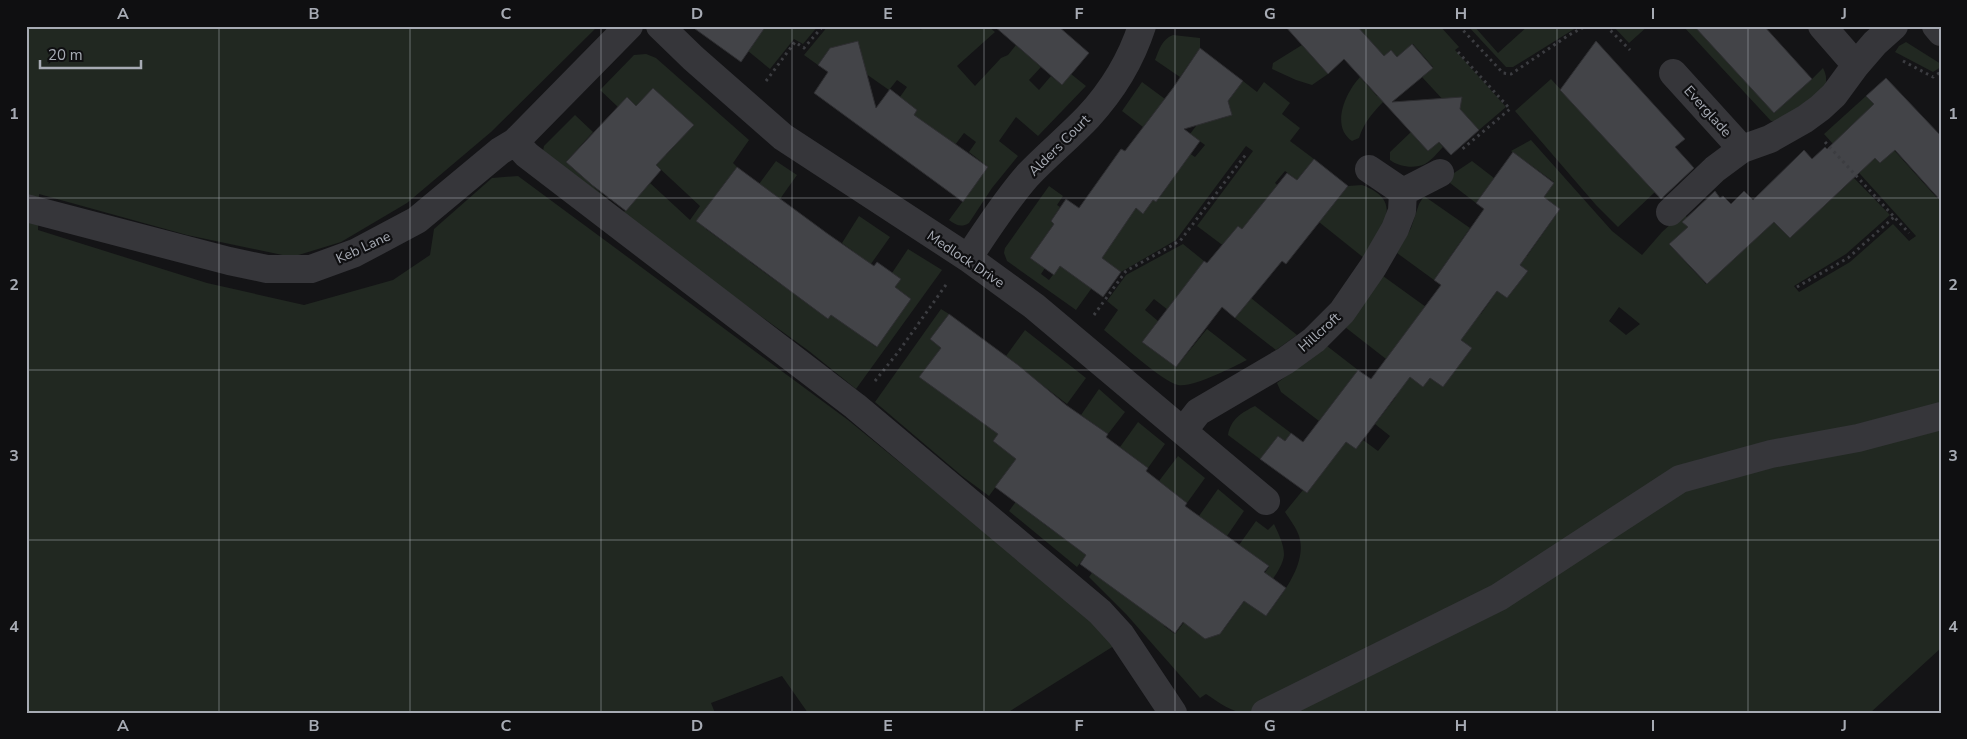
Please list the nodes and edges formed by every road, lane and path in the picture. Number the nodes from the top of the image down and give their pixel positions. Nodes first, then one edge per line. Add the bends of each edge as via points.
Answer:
1 (628, 26) edge
2 (660, 26) edge
3 (823, 26) edge
4 (1142, 26) edge
5 (1459, 26) edge
6 (1586, 26) edge
7 (1606, 26) edge
8 (1822, 26) edge
9 (1894, 26) edge
10 (1936, 26) edge
11 (1941, 32) edge
12 (1630, 50) dead end
13 (1458, 52) dead end
14 (1901, 60) dead end
15 (1856, 65) junction
16 (1941, 72) edge
17 (1673, 73) dead end
18 (763, 85) dead end
19 (1824, 141) dead end
20 (515, 142) junction
21 (1742, 149) junction
22 (1247, 153) dead end
23 (1368, 169) dead end
24 (1440, 173) joint
25 (1403, 192) junction
26 (26, 208) edge
27 (1670, 212) dead end
28 (1894, 217) junction
29 (1910, 233) dead end
30 (959, 268) junction
31 (1798, 287) dead end
32 (1088, 323) dead end
33 (855, 406) junction
34 (1941, 416) edge
35 (1184, 430) junction
36 (1266, 501) dead end
37 (1173, 713) edge
38 (1265, 713) edge

1 - 20 street, Keb Lane
2 - 30 street, Medlock Drive via 783,137
3 - 18 path via 804,48 795,42
4 - 30 street, Alders Court via 1126,65 1102,101 1010,196
5 - 6 path via 1503,73 1511,74
7 - 12 path
8 - 15 street
9 - 15 street, Everglade
10 - 11 street
13 - 24 path via 1510,109 1453,157
14 - 16 path via 1932,77
15 - 21 street, Everglade via 1834,95 1805,119 1770,139
17 - 21 street, Everglade
19 - 28 path
20 - 26 street, Keb Lane via 418,220 355,253 311,269 267,269
20 - 33 street via 527,155
21 - 27 street, Everglade via 1715,169
22 - 32 path via 1180,241 1126,272
23 - 25 street
24 - 25 street
25 - 35 street, Hillcroft via 1402,211 1395,229 1342,312 1314,340 1285,361 1198,412
28 - 29 path
28 - 31 path via 1848,258
30 - 33 path
30 - 35 street, Medlock Drive via 1062,328
33 - 37 street via 1100,612 1121,635
34 - 38 street via 1858,438 1771,454 1680,479 1499,597
35 - 36 street, Medlock Drive

